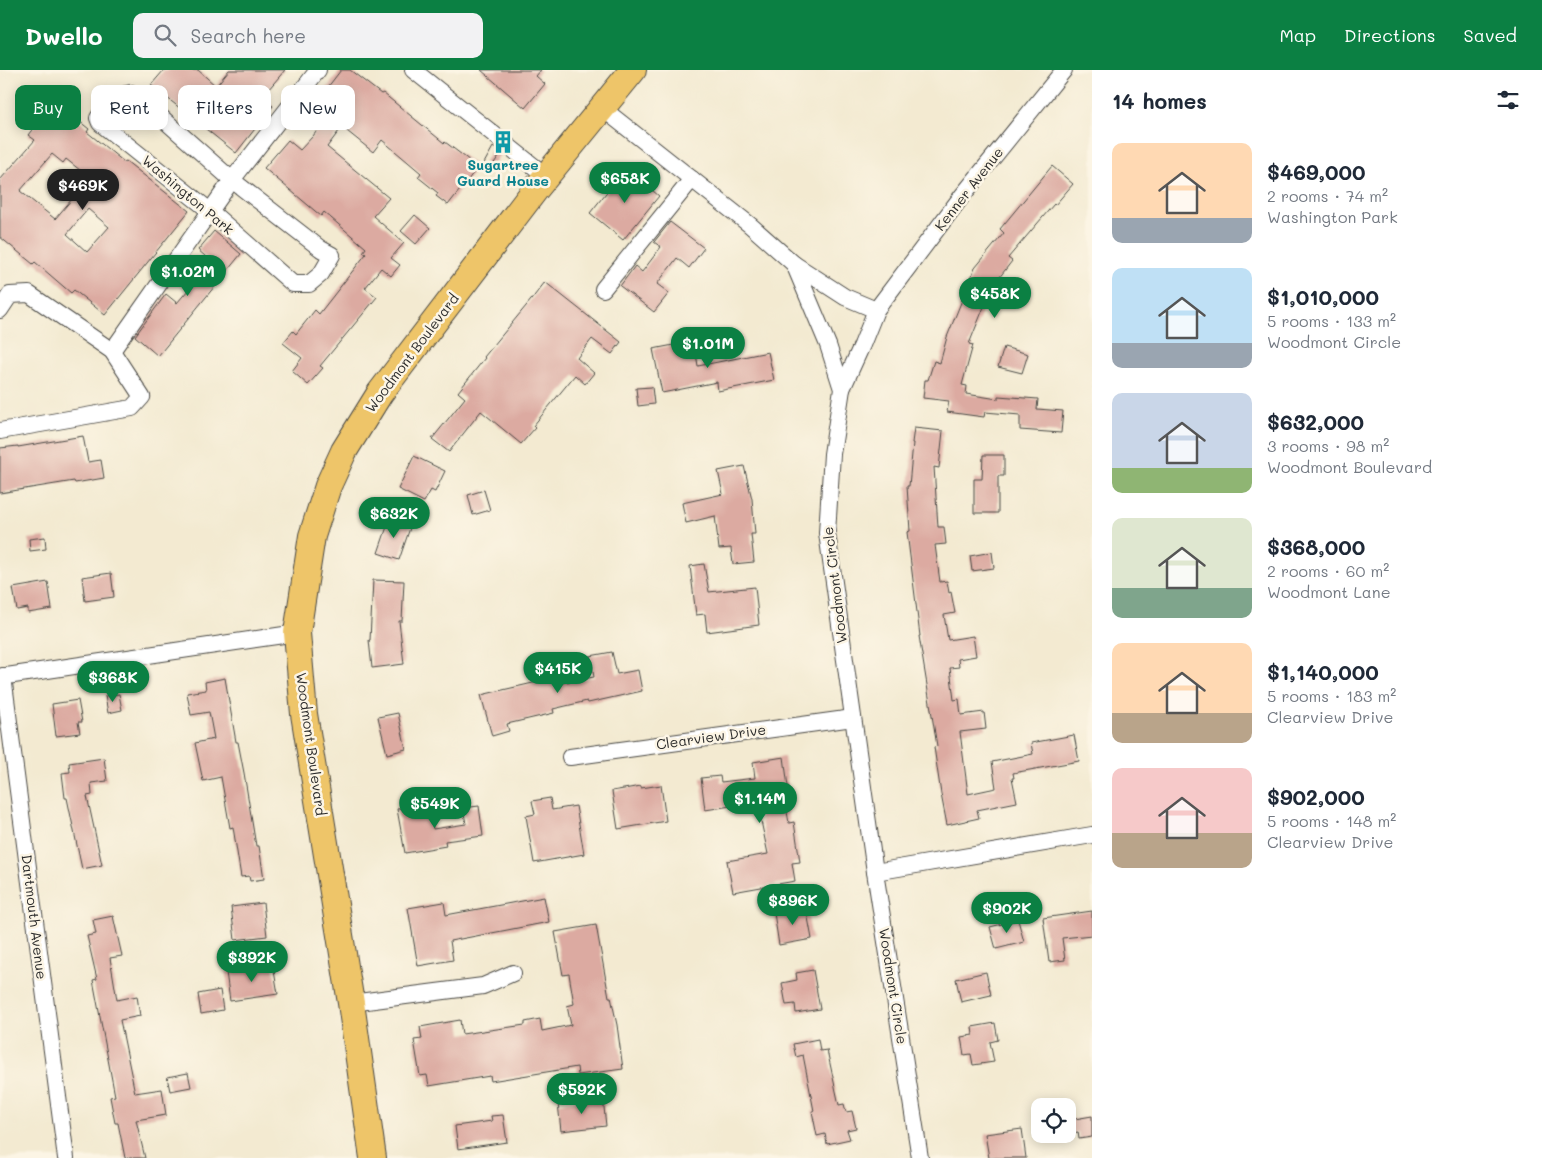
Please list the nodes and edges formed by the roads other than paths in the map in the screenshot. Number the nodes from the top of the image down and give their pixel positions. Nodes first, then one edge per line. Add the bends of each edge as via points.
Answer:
1 (318, 70) edge
2 (412, 70) edge
3 (633, 70) edge
4 (1064, 70) edge
5 (602, 108) junction
6 (546, 176) junction
7 (692, 179) junction
8 (232, 180) junction
9 (210, 211) junction
10 (794, 264) junction
11 (604, 289) dead end
12 (0, 310) edge
13 (876, 310) junction
14 (112, 351) junction
15 (842, 389) junction
16 (0, 431) edge
17 (297, 633) junction
18 (2, 676) edge
19 (853, 718) junction
20 (570, 757) dead end
21 (1092, 835) edge
22 (875, 872) junction
23 (513, 973) dead end
24 (351, 1003) junction
25 (66, 1158) edge
26 (373, 1158) edge
27 (920, 1158) edge

1 - 8 street
2 - 6 street
3 - 5 main road, Woodmont Boulevard
4 - 13 street, Kenner Avenue via 962,196
5 - 6 main road, Woodmont Boulevard
5 - 7 street, Woodmont Circle
6 - 17 main road, Woodmont Boulevard via 380,393 344,450 312,536
7 - 10 street, Woodmont Circle
7 - 11 street
8 - 9 street
8 - 9 street, Washington Park via 332,255 321,274 309,284 293,284
8 - 9 street, Washington Park via 131,93 115,98 98,118
9 - 14 street
10 - 13 street via 845,297
10 - 15 street, Woodmont Circle via 828,345
12 - 14 street via 10,294 29,294
13 - 15 street, Kenner Avenue
14 - 16 street via 142,398 132,408
15 - 19 street, Woodmont Circle via 832,454 826,533
17 - 18 street
17 - 24 main road, Woodmont Boulevard via 304,714
18 - 25 street, Dartmouth Avenue
19 - 20 street, Clearview Drive
19 - 22 street, Woodmont Circle
21 - 22 street
22 - 27 street, Woodmont Circle
23 - 24 street via 483,986
24 - 26 main road, Woodmont Boulevard

